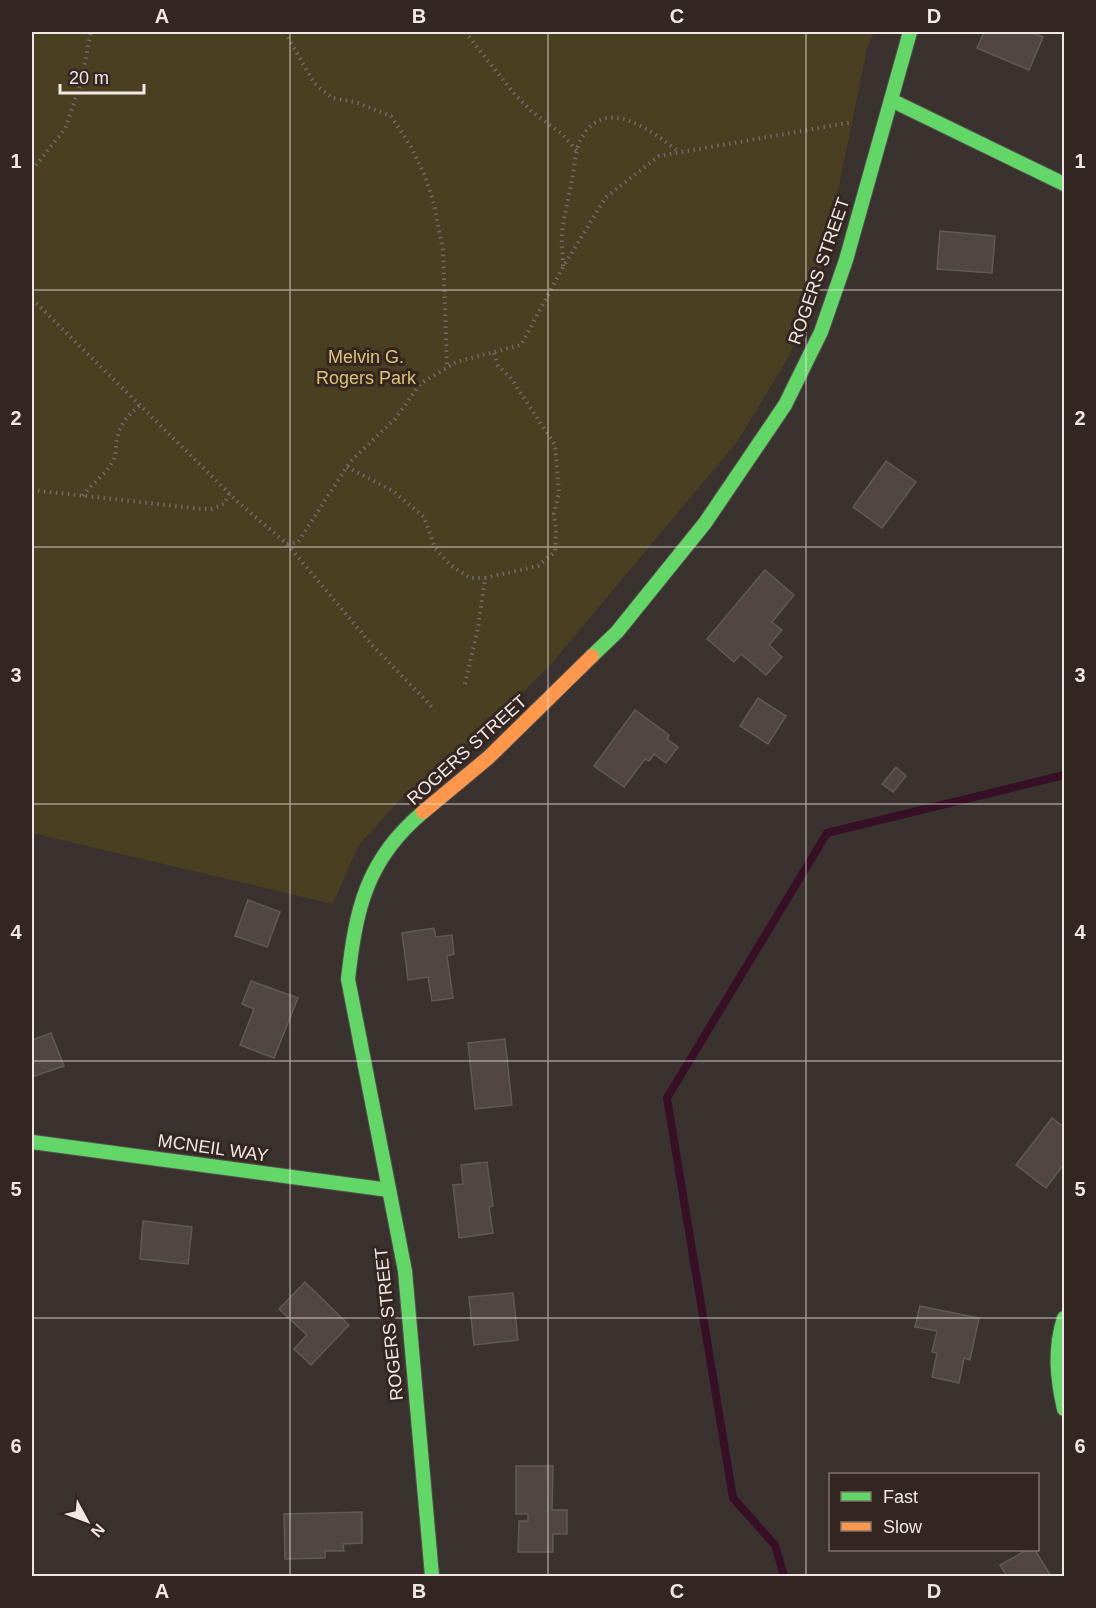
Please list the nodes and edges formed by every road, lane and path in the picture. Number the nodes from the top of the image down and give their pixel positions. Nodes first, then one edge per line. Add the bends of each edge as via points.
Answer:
1 (91, 32) edge
2 (285, 32) edge
3 (465, 32) edge
4 (910, 32) edge
5 (891, 100) junction
6 (883, 127) junction
7 (577, 152) junction
8 (679, 152) junction
9 (32, 170) edge
10 (1065, 184) edge
11 (563, 267) junction
12 (32, 299) edge
13 (495, 352) junction
14 (447, 368) junction
15 (140, 405) junction
16 (347, 466) junction
17 (32, 490) edge
18 (229, 493) junction
19 (83, 496) junction
20 (287, 544) junction
21 (485, 578) junction
22 (465, 684) dead end
23 (435, 710) dead end
24 (32, 1142) edge
25 (389, 1190) junction
26 (1065, 1318) edge
27 (1065, 1409) edge
28 (432, 1576) edge

1 - 9 path via 81,81 65,129
2 - 14 path via 314,83 332,98 391,116 425,176 443,251
3 - 7 path via 512,91
4 - 5 street, ROGERS STREET
5 - 6 street, ROGERS STREET
5 - 10 street
6 - 8 path via 855,122
6 - 25 street, ROGERS STREET via 846,260 821,332 785,405 705,523 617,632 489,757 410,824 378,861 362,897 348,979
7 - 8 path via 588,127 616,117 640,126
7 - 11 path via 562,234
8 - 11 path via 659,156 606,197
11 - 13 path via 522,345
12 - 15 path
13 - 14 path
13 - 21 path via 498,366 510,377 555,445 559,492 554,514 555,552 538,566
14 - 16 path via 420,384 395,419
15 - 18 path
15 - 19 path via 126,416 117,439 115,459
16 - 20 path via 298,542
16 - 21 path via 393,491 424,517 435,548 450,565 470,578
17 - 19 path
18 - 19 path via 224,504 212,509
18 - 20 path
20 - 23 path via 372,645
21 - 22 path
24 - 25 street, MCNEIL WAY
25 - 28 street, ROGERS STREET via 405,1271
26 - 27 street via 1057,1361

